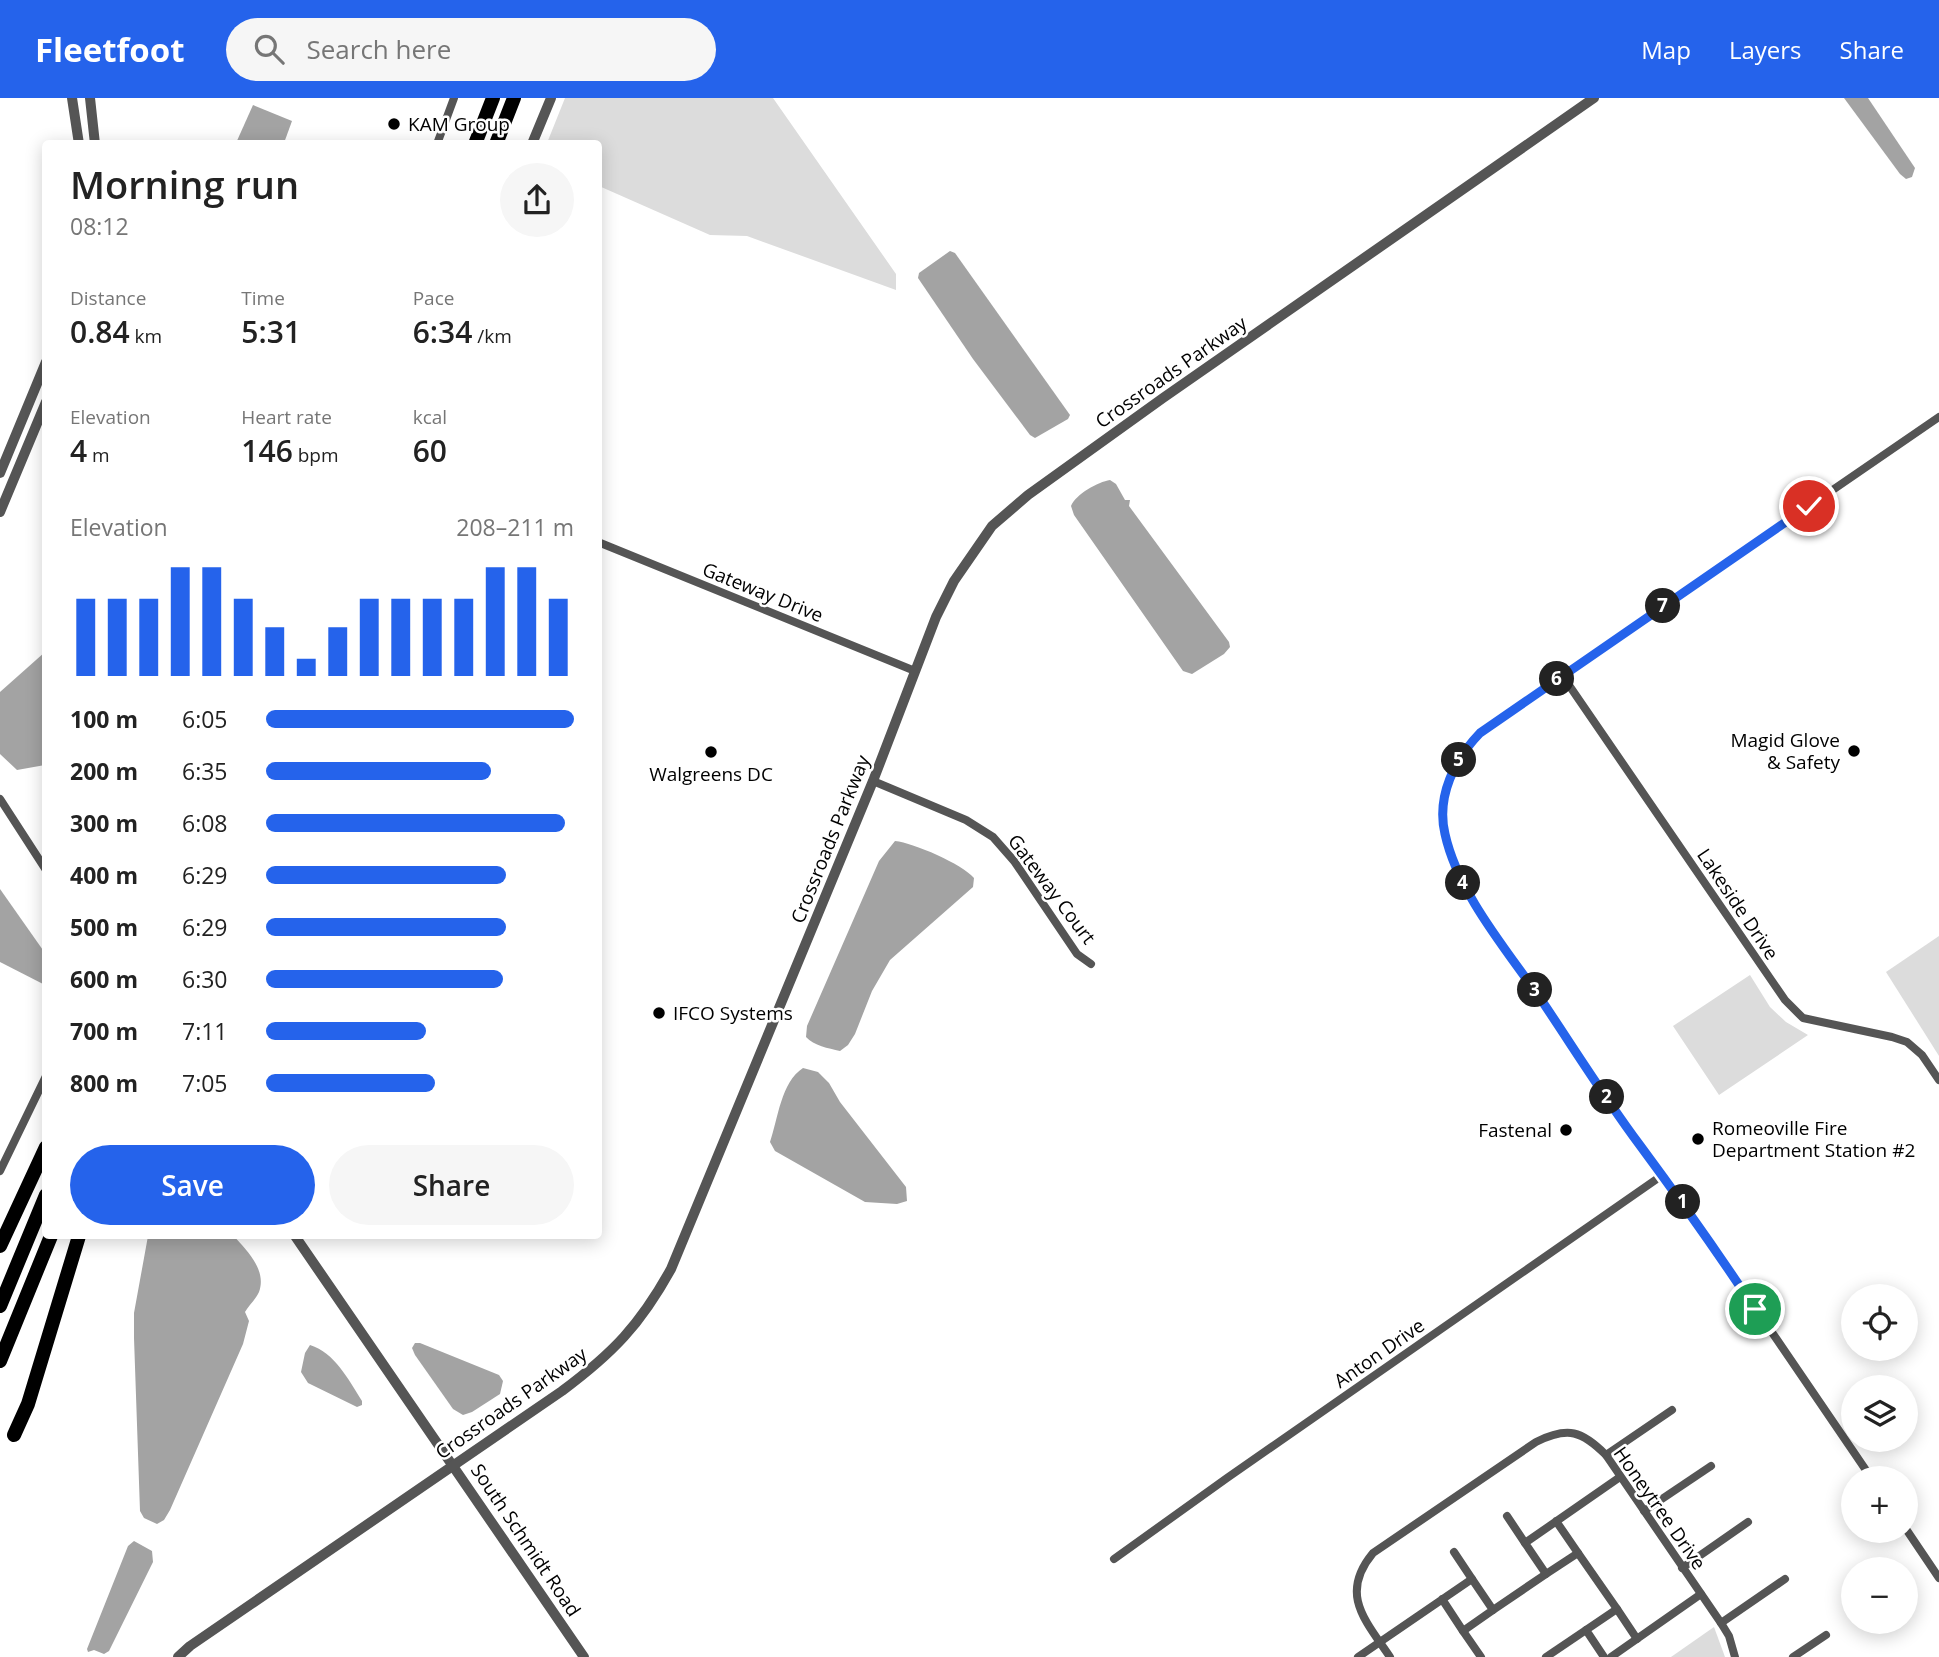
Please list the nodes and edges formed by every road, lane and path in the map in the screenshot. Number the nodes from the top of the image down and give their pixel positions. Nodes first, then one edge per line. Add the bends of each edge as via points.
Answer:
1 (72, 98) edge
2 (90, 98) edge
3 (454, 98) edge
4 (493, 98) edge
5 (514, 98) edge
6 (551, 98) edge
7 (1594, 98) edge
8 (78, 140) edge
9 (95, 140) edge
10 (438, 140) edge
11 (477, 140) edge
12 (498, 140) edge
13 (534, 140) edge
14 (42, 372) edge
15 (42, 412) edge
16 (1939, 417) edge
17 (0, 473) edge
18 (0, 512) edge
19 (602, 544) edge
20 (915, 671) junction
21 (1562, 675) junction
22 (873, 781) junction
23 (0, 799) edge
24 (42, 864) edge
25 (1091, 964) dead end
26 (1939, 1080) edge
27 (42, 1084) edge
28 (42, 1156) edge
29 (0, 1171) edge
30 (1664, 1174) junction
31 (42, 1205) edge
32 (50, 1239) edge
33 (78, 1239) edge
34 (297, 1239) edge
35 (0, 1246) edge
36 (0, 1306) edge
37 (0, 1361) edge
38 (1672, 1410) dead end
39 (14, 1435) dead end
40 (1606, 1455) junction
41 (454, 1465) junction
42 (1710, 1466) dead end
43 (1863, 1466) edge
44 (1620, 1477) junction
45 (1644, 1511) junction
46 (1507, 1516) dead end
47 (1556, 1521) junction
48 (1748, 1522) dead end
49 (1525, 1543) junction
50 (1915, 1543) edge
51 (1454, 1552) dead end
52 (1578, 1553) junction
53 (1114, 1559) dead end
54 (1682, 1568) junction
55 (1546, 1574) junction
56 (1472, 1578) junction
57 (1939, 1578) edge
58 (1785, 1579) dead end
59 (1701, 1594) junction
60 (1442, 1599) junction
61 (1617, 1609) junction
62 (1493, 1610) junction
63 (1721, 1622) junction
64 (1586, 1630) junction
65 (1463, 1631) junction
66 (1826, 1635) dead end
67 (1637, 1639) junction
68 (1379, 1641) junction
69 (178, 1657) edge
70 (584, 1657) edge
71 (1358, 1657) edge
72 (1390, 1657) edge
73 (1481, 1657) edge
74 (1546, 1657) edge
75 (1604, 1657) edge
76 (1611, 1657) edge
77 (1735, 1657) edge
78 (1793, 1657) edge

1 - 8 street
2 - 9 street
3 - 10 street
4 - 11 highway
5 - 12 highway
6 - 13 street
7 - 20 street, Crossroads Parkway via 1015,505 992,526 954,581
14 - 17 street
15 - 18 street
16 - 21 street
19 - 20 street, Gateway Drive
20 - 22 street, Crossroads Parkway
21 - 26 street, Lakeside Drive via 1785,1000 1803,1018 1907,1042
21 - 30 street via 1466,748 1450,777 1443,806 1444,831 1454,865 1499,939
22 - 25 street, Gateway Court via 966,820 993,837 1077,954
22 - 41 street, Crossroads Parkway via 671,1269 653,1301 633,1329 592,1369
23 - 24 street
27 - 29 street
28 - 35 highway
30 - 43 street
30 - 53 street, Anton Drive
31 - 36 highway
32 - 37 highway
33 - 39 highway
34 - 41 street, South Schmidt Road
38 - 40 street
40 - 44 street, Honeytree Drive
40 - 68 street, Honeytree Drive via 1581,1434 1551,1435 1373,1553 1362,1567 1356,1596 1360,1612
41 - 69 street, Crossroads Parkway
41 - 70 street, South Schmidt Road
42 - 45 street
44 - 45 street, Honeytree Drive
44 - 47 street
45 - 54 street, Honeytree Drive
46 - 49 street
47 - 49 street
47 - 52 street
48 - 54 street
49 - 55 street
50 - 57 street
51 - 56 street
52 - 55 street
52 - 61 street
54 - 59 street, Honeytree Drive
55 - 62 street
56 - 60 street
56 - 62 street
58 - 63 street
59 - 63 street, Honeytree Drive
59 - 67 street
60 - 65 street
60 - 68 street
61 - 64 street
61 - 67 street
62 - 65 street
63 - 77 street, Honeytree Drive
64 - 74 street
64 - 75 street
65 - 73 street
66 - 78 street
67 - 76 street
68 - 71 street
68 - 72 street, Honeytree Drive

